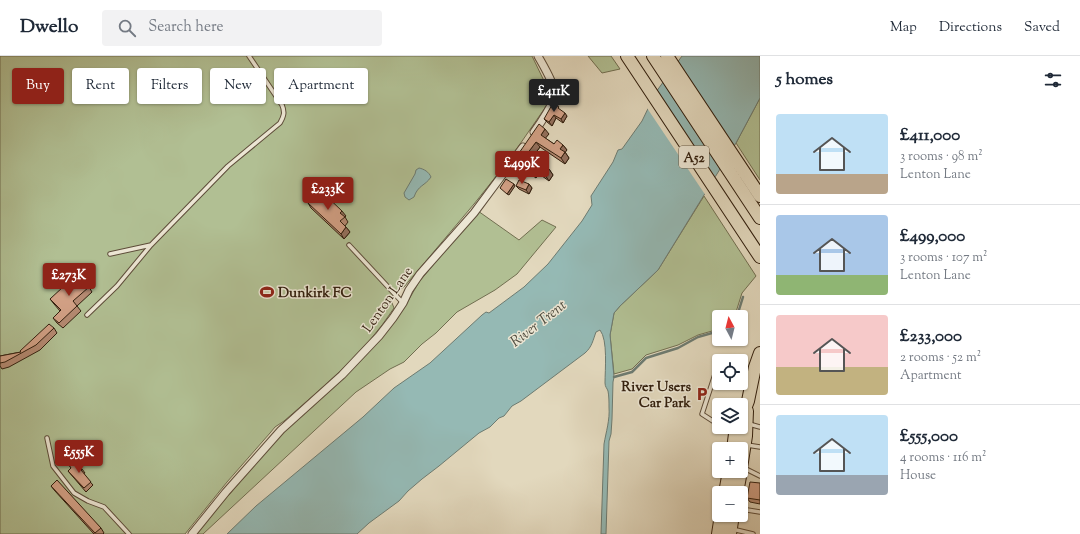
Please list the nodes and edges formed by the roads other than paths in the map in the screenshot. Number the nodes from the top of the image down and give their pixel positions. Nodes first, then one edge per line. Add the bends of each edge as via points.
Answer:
1 (249, 56) edge
2 (538, 56) edge
3 (627, 56) edge
4 (653, 56) edge
5 (667, 56) edge
6 (531, 136) edge
7 (526, 143) edge
8 (760, 196) edge
9 (760, 218) edge
10 (151, 245) junction
11 (349, 245) dead end
12 (110, 254) dead end
13 (760, 257) edge
14 (403, 303) junction
15 (87, 315) dead end
16 (760, 353) edge
17 (712, 382) edge
18 (748, 401) edge
19 (712, 420) edge
20 (760, 427) edge
21 (748, 430) edge
22 (745, 434) edge
23 (47, 438) dead end
24 (760, 447) edge
25 (748, 471) edge
26 (760, 476) edge
27 (748, 510) edge
28 (760, 512) edge
29 (729, 522) edge
30 (724, 531) edge
31 (129, 534) edge
32 (192, 534) edge
33 (753, 534) edge

1 - 10 lane via 282,105 284,116 280,123 228,166
2 - 6 street via 555,96
3 - 13 main road, A52
4 - 9 main road, A52
5 - 8 main road, A52
7 - 14 street, Lenton Lane via 474,213 420,274
10 - 12 lane
10 - 15 lane via 117,286
11 - 14 lane
14 - 32 street, Lenton Lane via 379,336 342,375 281,430
16 - 18 main road
17 - 19 lane via 702,414
20 - 21 lane
22 - 24 lane
23 - 31 lane via 53,466 74,493 104,507
25 - 26 lane
27 - 28 lane
29 - 30 main road
30 - 33 lane

